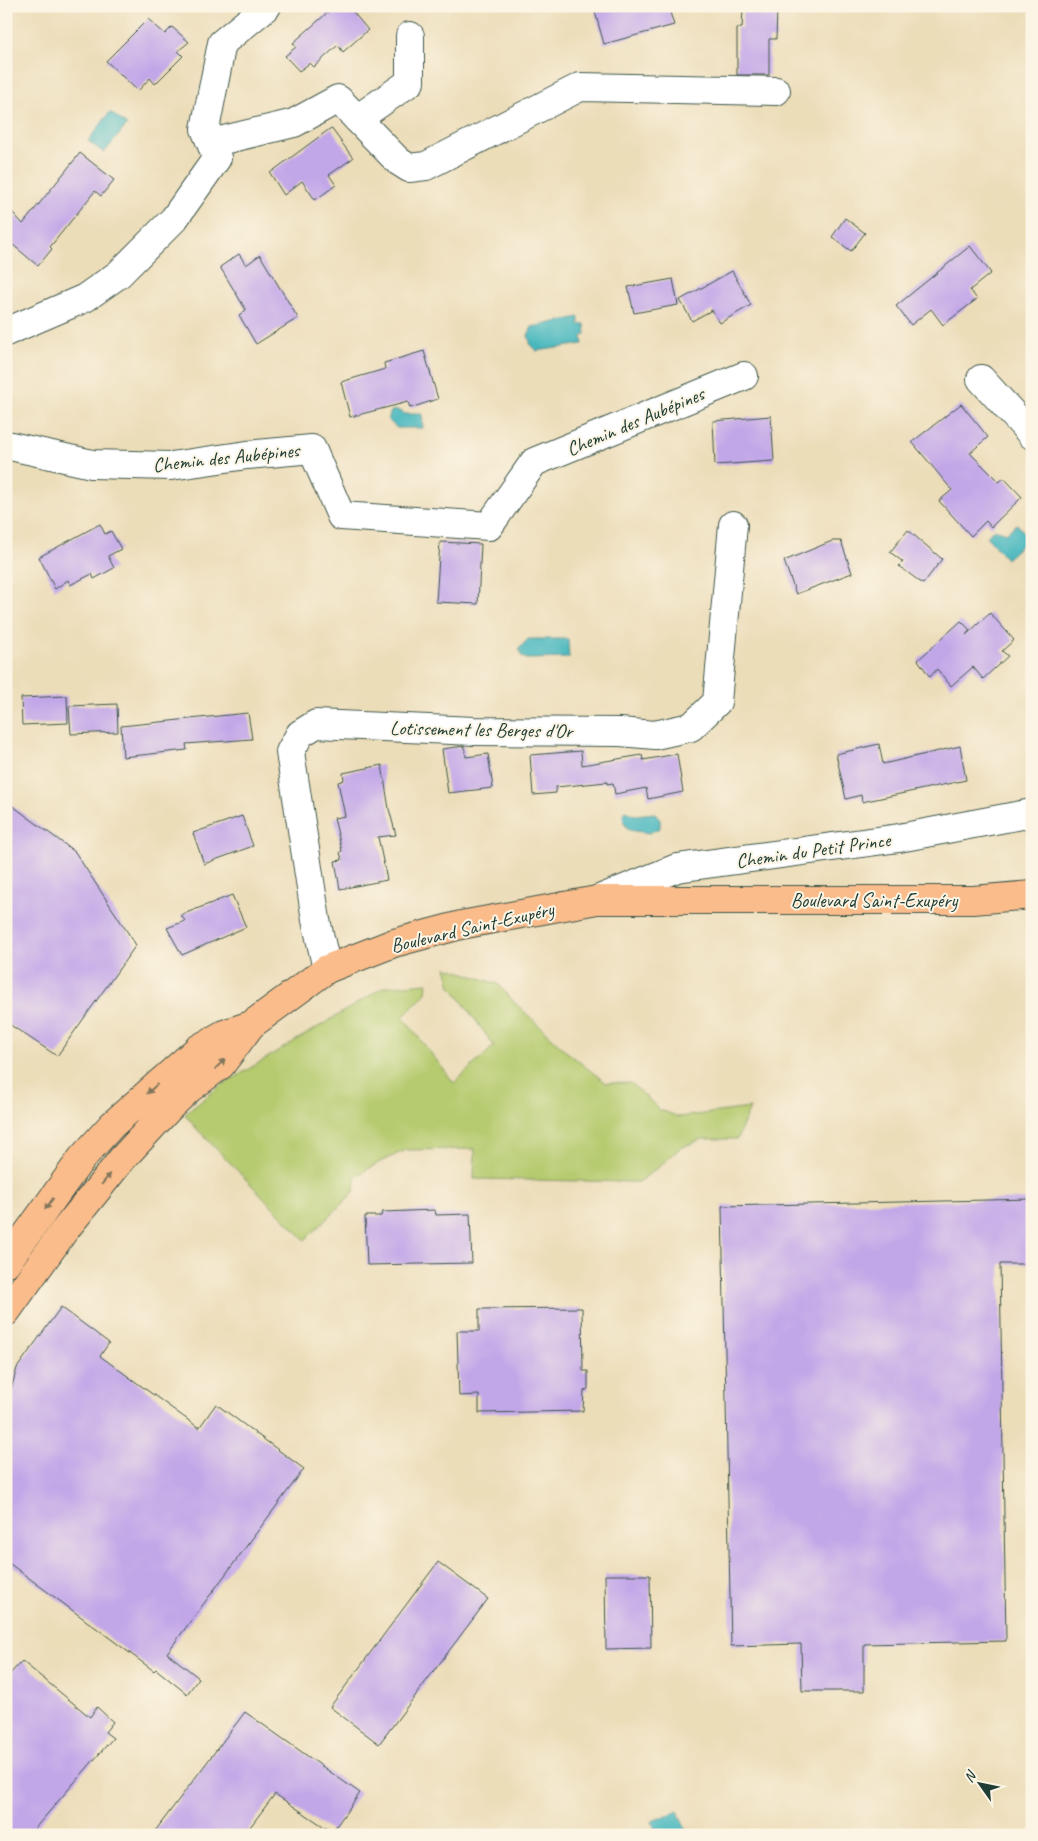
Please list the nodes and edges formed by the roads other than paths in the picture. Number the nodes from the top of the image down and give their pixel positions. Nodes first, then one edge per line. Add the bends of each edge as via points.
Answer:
1 (267, 6) edge
2 (410, 36) dead end
3 (776, 91) dead end
4 (357, 119) junction
5 (211, 143) junction
6 (6, 332) edge
7 (744, 376) dead end
8 (981, 379) dead end
9 (1032, 434) edge
10 (6, 445) edge
11 (733, 525) dead end
12 (1032, 813) edge
13 (1032, 895) edge
14 (598, 900) junction
15 (973, 900) junction
16 (1032, 909) edge
17 (327, 969) junction
18 (251, 1025) junction
19 (33, 1225) junction
20 (6, 1263) edge
21 (40, 1264) junction
22 (6, 1312) edge

1 - 5 street via 222,43 205,129
2 - 4 street via 410,82
3 - 4 street via 580,87 426,166 409,168
4 - 5 street via 338,99 294,122
5 - 6 street via 217,158 174,219 119,274 85,298
7 - 10 street, Chemin des Aubépines via 534,462 488,526 341,516 312,448 171,466 92,464
8 - 9 street
11 - 17 street, Lotissement les Berges d'Or via 717,702 691,727 655,735 316,724 300,734 290,752 316,920
12 - 14 street, Chemin du Petit Prince via 899,838 677,868
13 - 15 main road, Boulevard Saint-Exupéry
14 - 15 main road, Boulevard Saint-Exupéry
14 - 17 main road, Boulevard Saint-Exupéry via 461,925 394,943
15 - 16 main road, Boulevard Saint-Exupéry
17 - 18 main road, Boulevard Saint-Exupéry
18 -> 19 main road, Boulevard Saint-Exupéry via 224,1034 198,1049 112,1125 82,1158
21 -> 18 main road via 128,1152 172,1105 221,1065
19 - 20 main road, Boulevard Saint-Exupéry
19 - 21 main road
21 - 22 main road

